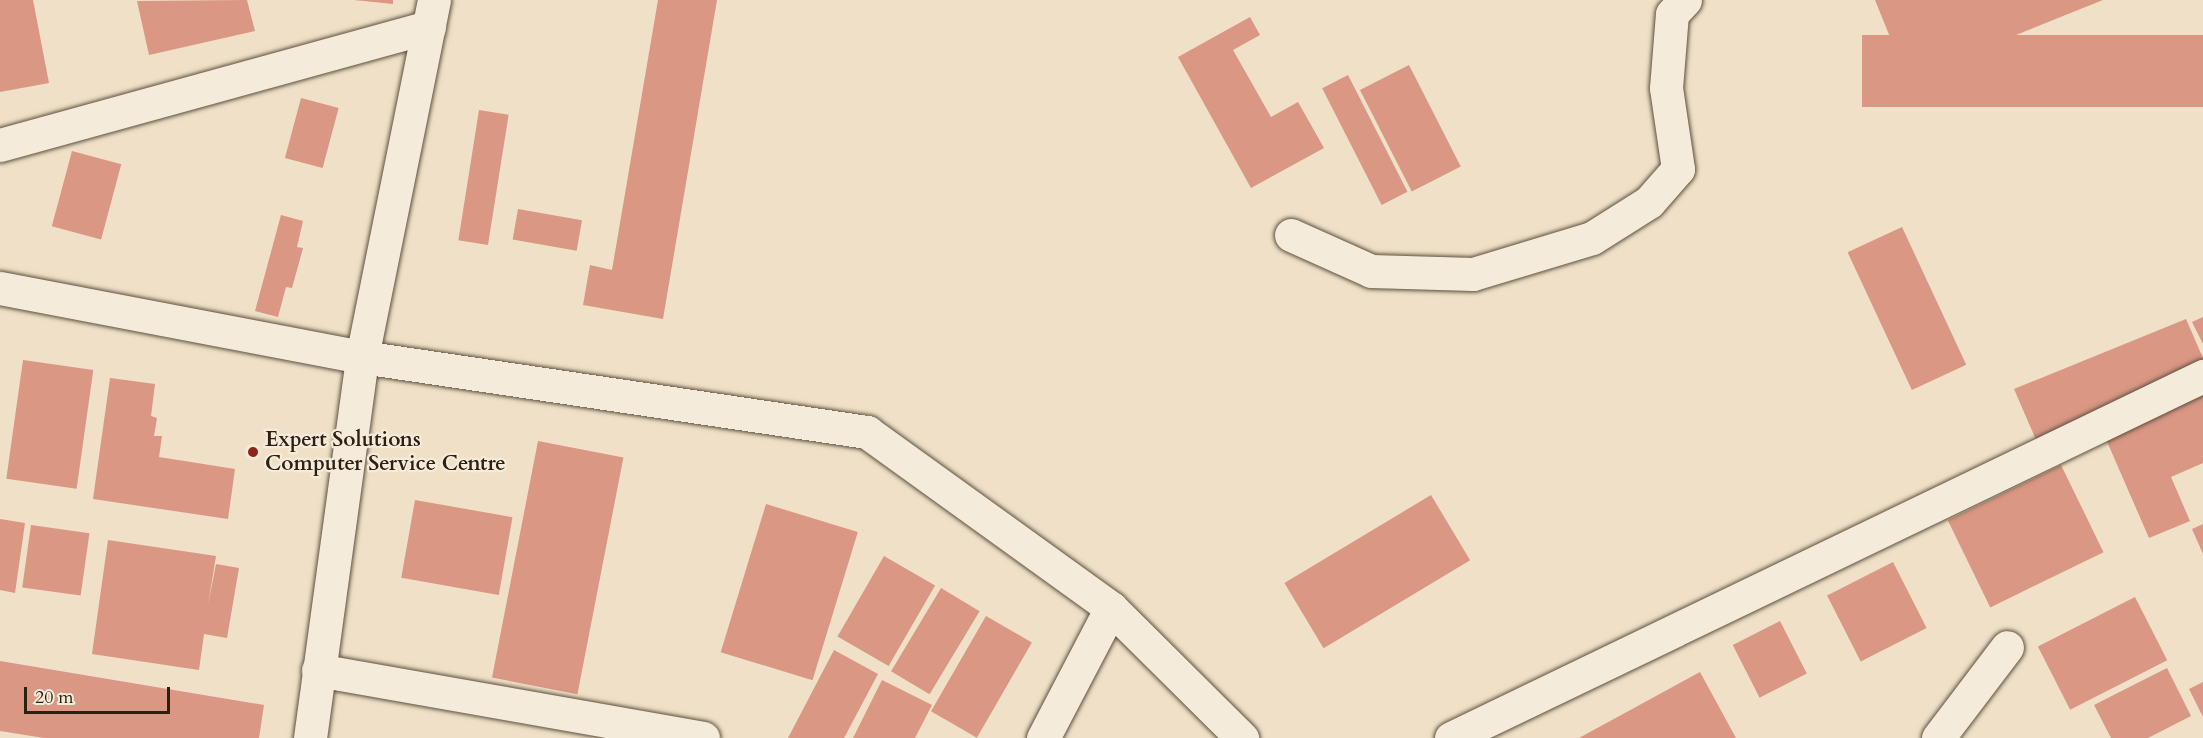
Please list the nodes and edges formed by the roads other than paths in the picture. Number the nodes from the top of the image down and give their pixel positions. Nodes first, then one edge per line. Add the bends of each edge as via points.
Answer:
1 (1685, 0) edge
2 (431, 14) edge
3 (0, 146) edge
4 (1291, 235) dead end
5 (0, 288) edge
6 (362, 357) junction
7 (2203, 376) edge
8 (1111, 608) junction
9 (2007, 647) dead end
10 (318, 670) junction
11 (310, 738) edge
12 (703, 738) edge
13 (1043, 738) edge
14 (1242, 738) edge
15 (1451, 738) edge
16 (1938, 738) edge

1 - 4 street via 1672,14 1666,88 1678,169 1649,202 1592,238 1473,274 1371,271
2 - 3 street
2 - 6 street
5 - 6 street
6 - 8 street via 867,432
6 - 10 street
7 - 15 street
8 - 13 street
8 - 14 street
9 - 16 street
10 - 11 street
10 - 12 street

